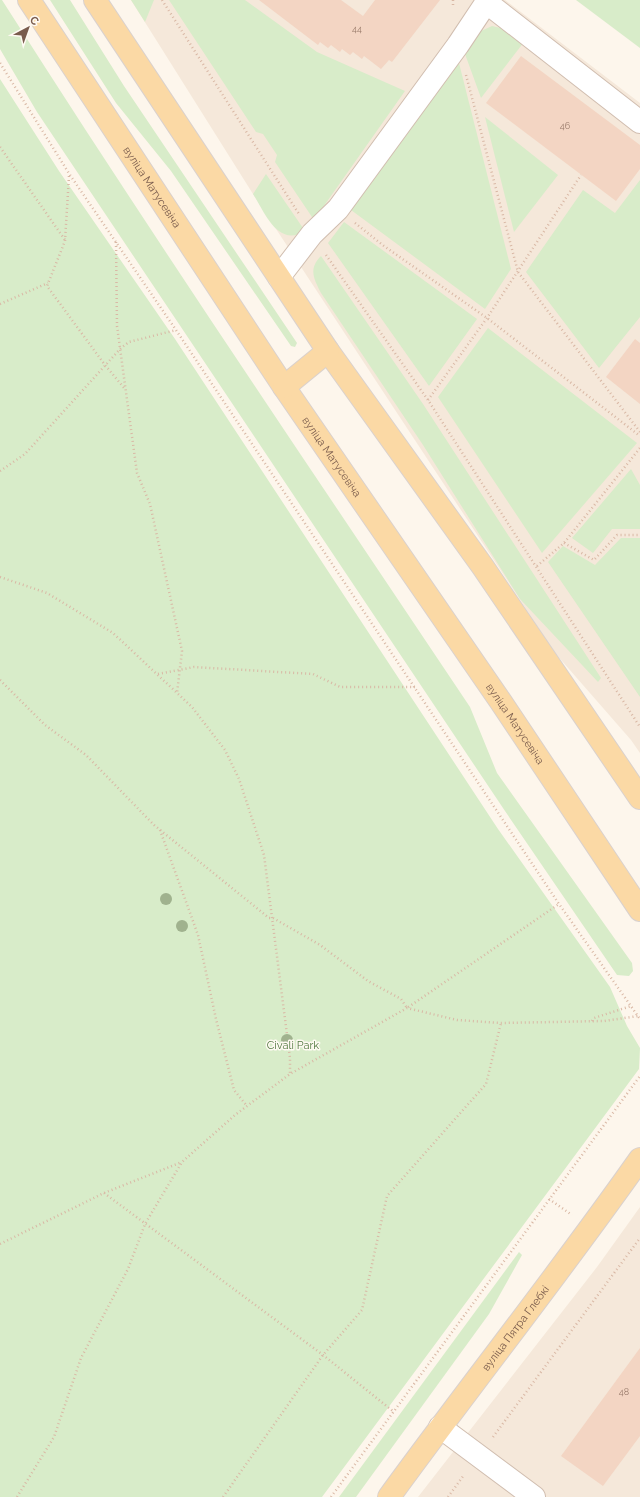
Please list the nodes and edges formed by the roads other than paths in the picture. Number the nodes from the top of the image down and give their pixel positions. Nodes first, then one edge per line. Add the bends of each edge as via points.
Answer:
1 (29, 0) edge
2 (95, 0) edge
3 (487, 1) edge
4 (640, 122) edge
5 (279, 277) junction
6 (328, 352) junction
7 (284, 387) junction
8 (640, 798) edge
9 (640, 910) edge
10 (640, 1159) edge
11 (440, 1427) junction
12 (389, 1497) edge
13 (534, 1497) edge

1 - 7 main road, вуліца Матусевіча
2 - 5 main road
3 - 4 lane
3 - 5 lane via 458,45 338,209 312,234
5 - 6 main road
6 - 7 main road
6 - 8 main road via 483,567
7 - 9 main road, вуліца Матусевіча via 501,702
10 - 11 main road, вуліца Пятра Глебкі
11 - 12 main road, вуліца Пятра Глебкі
11 - 13 lane

